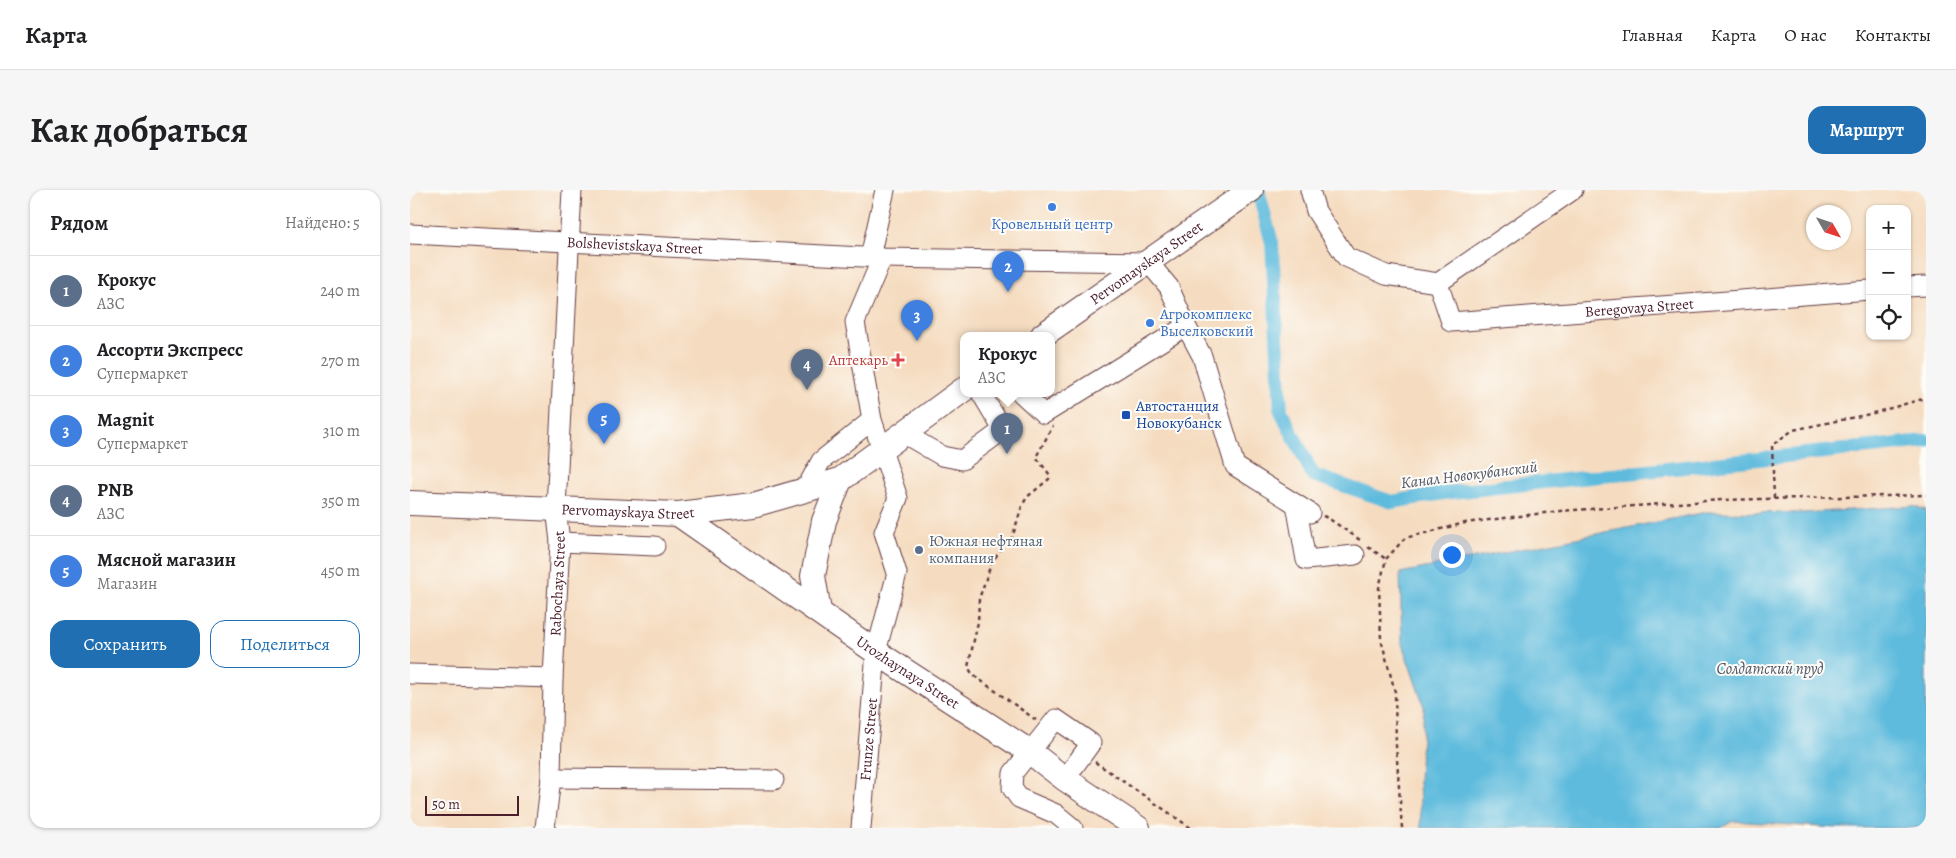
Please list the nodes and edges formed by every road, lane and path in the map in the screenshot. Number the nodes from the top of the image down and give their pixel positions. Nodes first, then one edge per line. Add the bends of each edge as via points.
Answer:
1 (572, 190) edge
2 (886, 190) edge
3 (1310, 190) edge
4 (1573, 190) edge
5 (1246, 194) edge
6 (410, 234) edge
7 (569, 242) junction
8 (876, 257) junction
9 (1148, 262) junction
10 (1438, 282) junction
11 (1926, 286) edge
12 (1911, 287) edge
13 (1866, 290) edge
14 (1186, 326) junction
15 (1047, 332) edge
16 (960, 392) edge
17 (983, 397) edge
18 (1025, 397) edge
19 (1926, 398) edge
20 (1044, 414) junction
21 (872, 420) junction
22 (903, 433) junction
23 (881, 449) junction
24 (840, 480) junction
25 (806, 490) junction
26 (1926, 495) edge
27 (1774, 498) junction
28 (410, 503) edge
29 (556, 508) junction
30 (1303, 509) junction
31 (678, 514) junction
32 (560, 542) junction
33 (654, 546) dead end
34 (1355, 556) dead end
35 (1386, 559) junction
36 (819, 611) junction
37 (876, 652) junction
38 (410, 674) edge
39 (553, 678) junction
40 (1048, 730) junction
41 (1030, 752) junction
42 (1083, 754) junction
43 (551, 778) junction
44 (1065, 779) junction
45 (774, 780) dead end
46 (545, 828) edge
47 (861, 828) edge
48 (1073, 828) edge
49 (1138, 828) edge
50 (1191, 828) edge
51 (1402, 828) edge

1 - 7 street, Rabochaya Street
2 - 8 street, Frunze Street
3 - 10 street via 1316,211 1346,256 1386,275
4 - 10 street
5 - 9 main road, Pervomayskaya Street
6 - 7 street, Bolshevistskaya Street
7 - 8 street, Bolshevistskaya Street
7 - 29 street, Rabochaya Street
8 - 9 street, Bolshevistskaya Street
8 - 21 street, Frunze Street via 855,322
9 - 14 street via 1169,287
9 - 15 main road, Pervomayskaya Street
10 - 13 street, Beregovaya Street via 1451,322
11 - 12 street
14 - 20 street
14 - 30 street via 1202,356 1235,466
16 - 22 main road, Pervomayskaya Street
17 - 22 street via 1003,430 962,460 942,456
18 - 20 street
19 - 27 path via 1793,430 1772,445
20 - 40 path via 1054,425 1036,457 1050,475 1049,479 1027,497 1012,538 991,564 979,599 978,622 968,667 973,675
21 - 23 street, Frunze Street
21 - 25 street via 822,461
22 - 23 main road, Pervomayskaya Street
23 - 24 main road, Pervomayskaya Street
23 - 37 street, Frunze Street via 898,498 884,532 897,573
24 - 25 main road, Pervomayskaya Street
24 - 36 main road via 824,521 813,576
25 - 31 main road, Pervomayskaya Street via 753,505
26 - 27 path
27 - 35 path via 1560,511 1465,523 1405,538
28 - 29 main road, Pervomayskaya Street
29 - 31 main road, Pervomayskaya Street
29 - 32 street, Rabochaya Street
30 - 34 street via 1306,560
30 - 35 path via 1328,518
31 - 36 main road, Urozhaynaya Street
32 - 33 street
32 - 39 street, Rabochaya Street
35 - 51 path via 1379,588 1381,639 1395,692
36 - 37 main road, Urozhaynaya Street
37 - 41 main road, Urozhaynaya Street
37 - 47 street, Frunze Street
38 - 39 street
39 - 43 street, Rabochaya Street
40 - 41 street
40 - 42 street via 1056,719 1091,743
41 - 44 main road, Urozhaynaya Street
41 - 48 street via 1013,772 1012,788 1019,798 1056,814
42 - 44 street
42 - 50 path
43 - 45 street
43 - 46 street, Rabochaya Street
44 - 49 main road, Urozhaynaya Street

